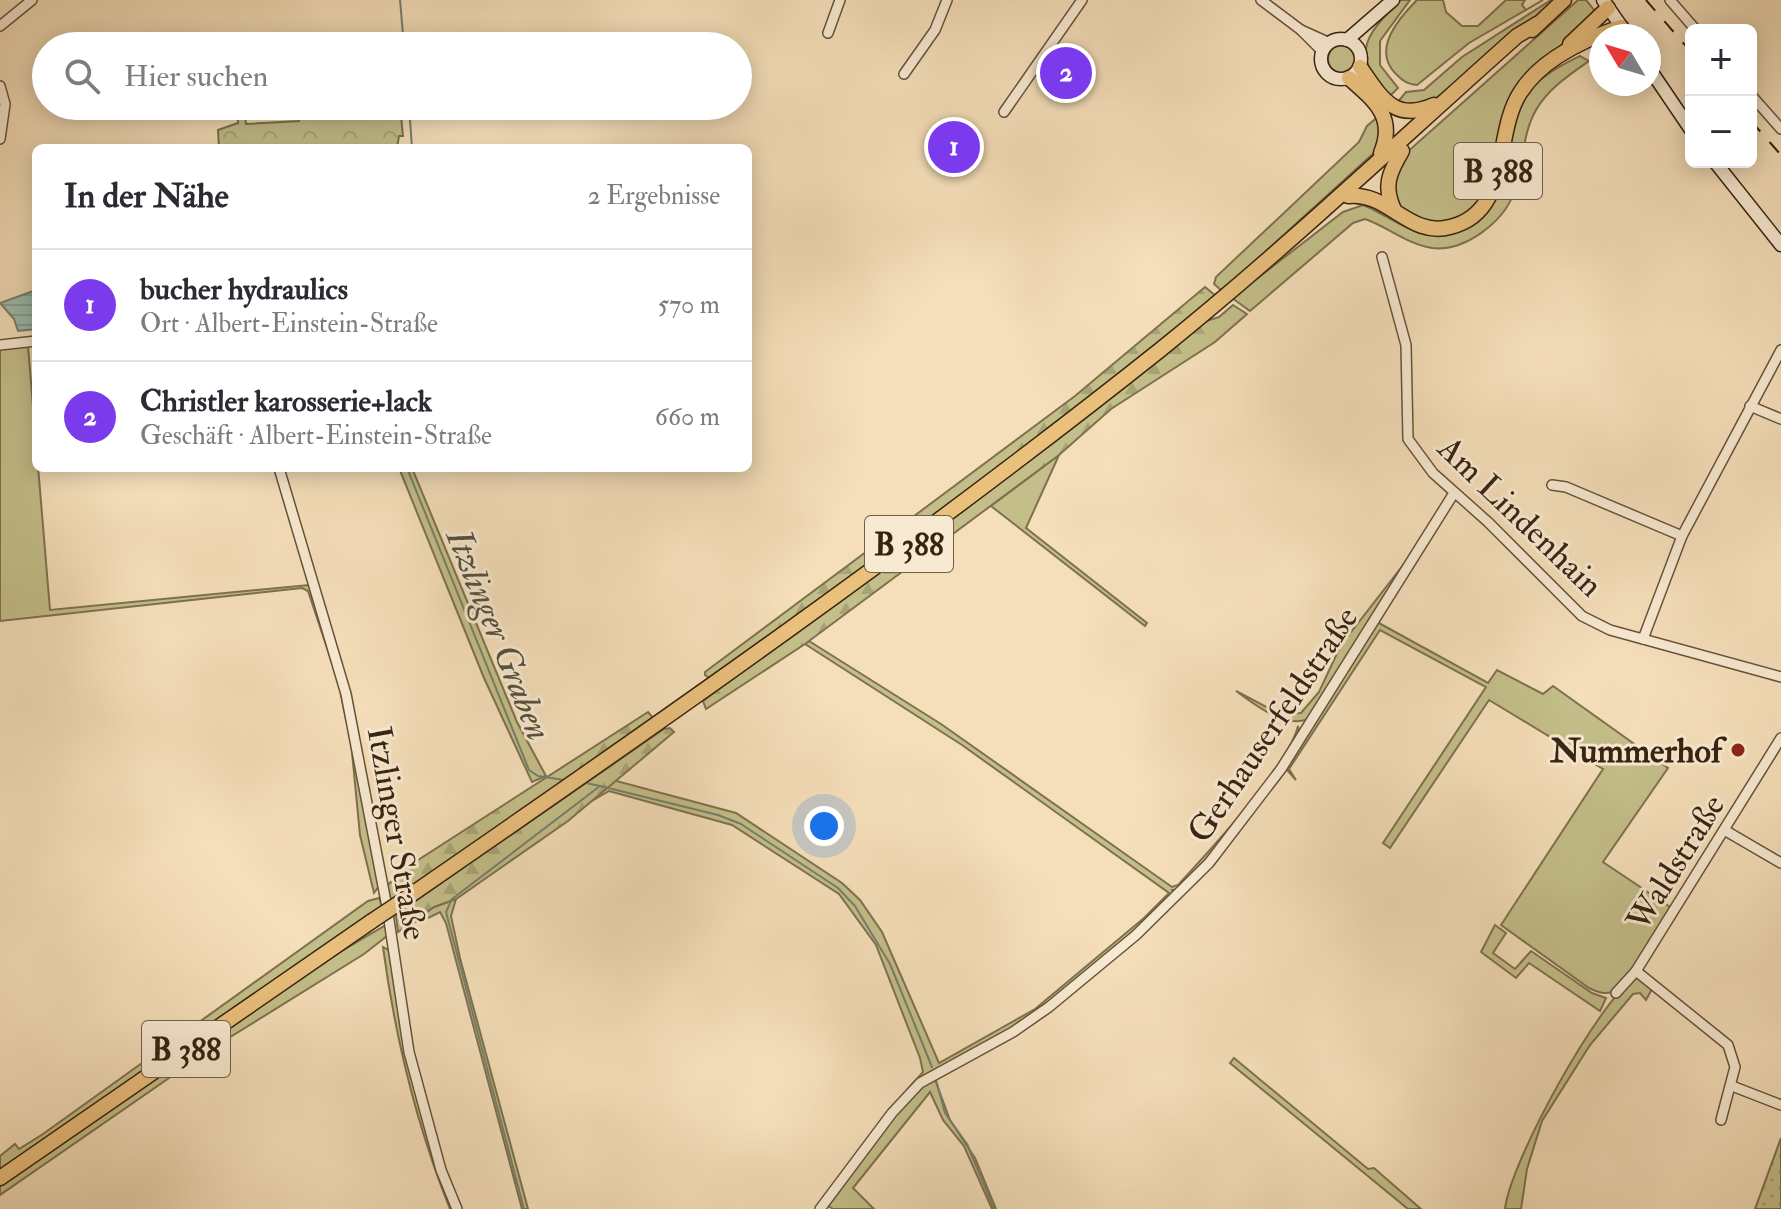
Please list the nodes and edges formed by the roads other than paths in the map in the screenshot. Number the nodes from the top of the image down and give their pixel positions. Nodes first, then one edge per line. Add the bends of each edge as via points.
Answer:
1 (32, 0) edge
2 (840, 0) edge
3 (947, 0) edge
4 (1082, 0) edge
5 (1261, 0) edge
6 (1393, 0) edge
7 (1564, 0) edge
8 (1670, 0) edge
9 (1606, 4) edge
10 (1377, 17) junction
11 (1537, 24) junction
12 (1619, 24) edge
13 (1691, 24) edge
14 (0, 26) edge
15 (828, 33) dead end
16 (1347, 40) junction
17 (1589, 43) edge
18 (1326, 48) junction
19 (1359, 50) junction
20 (1562, 53) junction
21 (1354, 72) junction
22 (904, 74) dead end
23 (0, 86) edge
24 (1661, 86) edge
25 (1752, 96) edge
26 (1445, 100) junction
27 (1004, 112) dead end
28 (1685, 121) edge
29 (1781, 129) edge
30 (0, 139) edge
31 (1402, 151) junction
32 (1378, 160) junction
33 (1720, 168) edge
34 (1348, 196) junction
35 (1394, 210) junction
36 (1781, 245) edge
37 (1382, 257) dead end
38 (1259, 267) junction
39 (32, 341) edge
40 (0, 345) edge
41 (1781, 350) edge
42 (1750, 406) junction
43 (1781, 419) edge
44 (280, 472) edge
45 (1552, 485) dead end
46 (1454, 493) junction
47 (1682, 536) junction
48 (1643, 639) junction
49 (1781, 677) edge
50 (1781, 738) edge
51 (1726, 831) junction
52 (1781, 863) edge
53 (1636, 971) junction
54 (1616, 993) dead end
55 (1732, 1086) junction
56 (1781, 1105) edge
57 (1721, 1120) dead end
58 (0, 1178) edge
59 (457, 1209) edge
60 (820, 1209) edge

1 - 14 street
2 - 15 street
3 - 22 street via 935,30
4 - 27 street
5 - 18 street
6 - 10 main road
7 - 11 main road, B 388
8 - 13 street
9 - 12 main road
9 - 20 main road, B 388
10 - 16 main road
10 - 19 main road
11 - 26 main road, B 388
11 - 31 main road, B 388
16 - 18 main road
16 - 19 main road
17 - 20 main road, B 388
18 - 21 main road via 1322,65 1330,75
19 - 21 main road
20 - 35 main road, B 388 via 1535,74 1514,103 1494,186 1477,213 1461,224 1432,229
21 - 26 main road, B 388 via 1400,111 1419,112
21 - 32 main road via 1387,124
23 - 30 street via 5,104
24 - 28 main road
25 - 29 street
26 - 32 main road, B 388
31 - 34 main road, B 388
31 - 35 main road, B 388 via 1387,179
32 - 38 main road, B 388
33 - 36 main road
34 - 35 main road, B 388 via 1368,196
34 - 38 main road, B 388
37 - 46 street, Am Lindenhain via 1406,345 1408,439 1424,464
38 - 58 main road, B 388, bridge via 909,544 607,760
39 - 40 street
41 - 42 street
42 - 43 street
42 - 47 street
44 - 59 street, Itzlinger Straße via 346,694 409,1052
45 - 47 street
46 - 48 street, Am Lindenhain via 1582,616
46 - 60 street, Gerhauserfeldstraße via 1281,769 1209,863 1136,935 1049,1007 920,1083
47 - 48 street
48 - 49 street, Am Lindenhain
50 - 51 street, Waldstraße
51 - 52 street
51 - 53 street, Waldstraße
53 - 54 street, Waldstraße
53 - 55 street, Waldstraße via 1725,1040 1735,1067
55 - 56 street
55 - 57 street, Waldstraße

